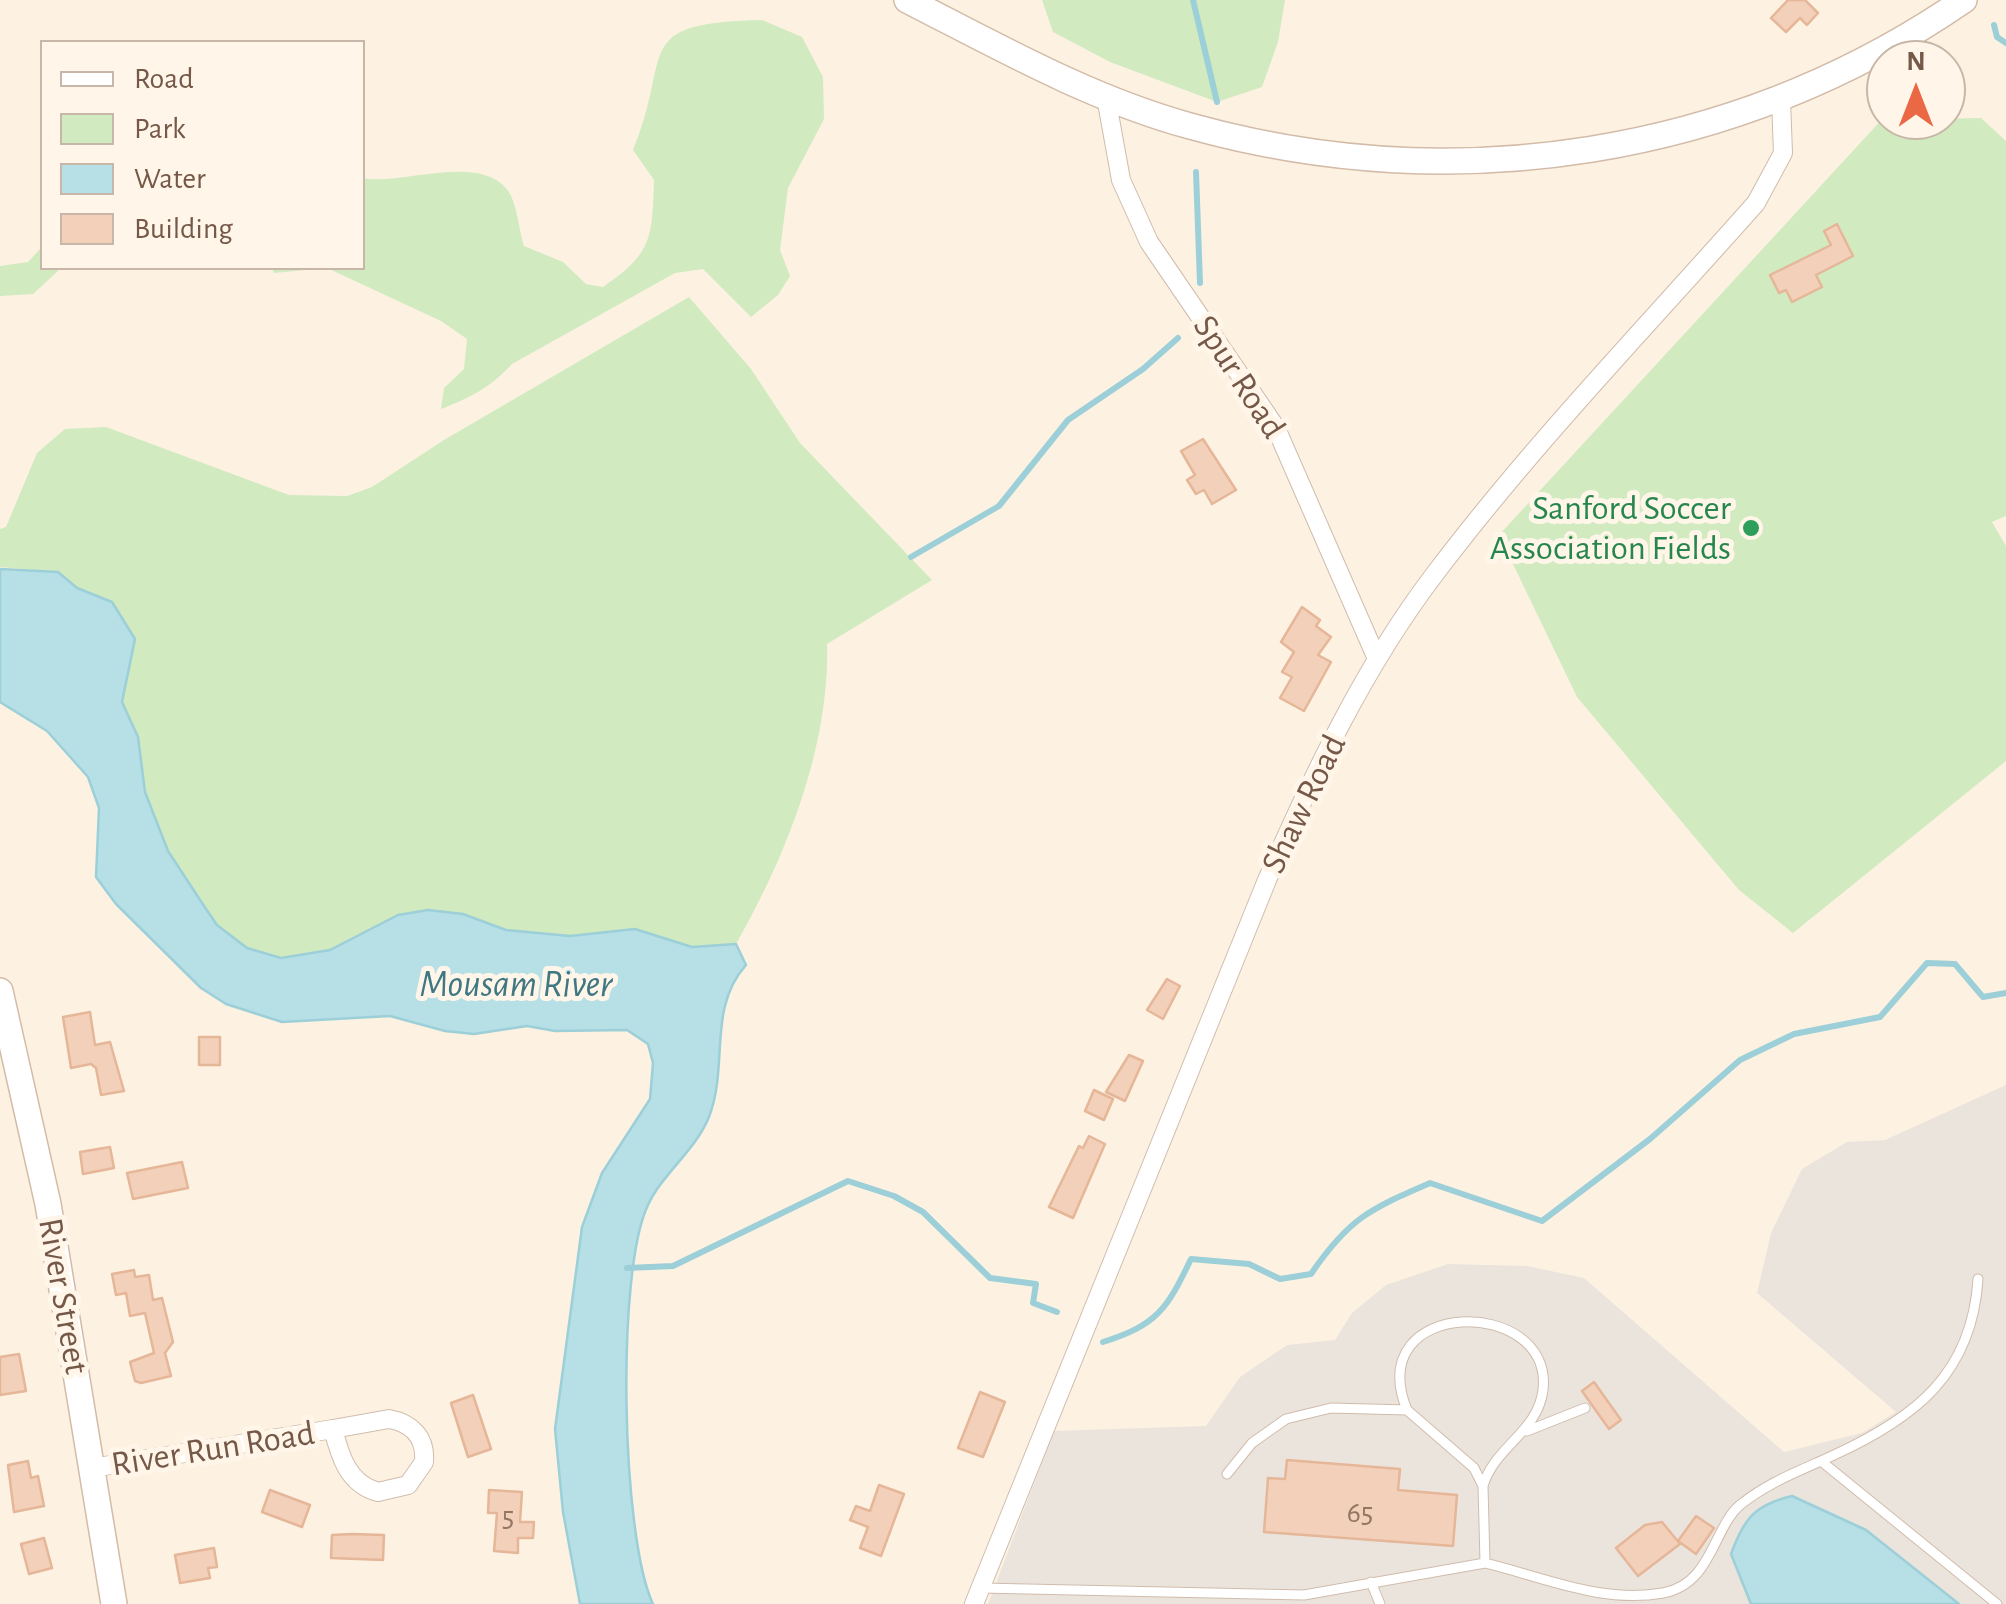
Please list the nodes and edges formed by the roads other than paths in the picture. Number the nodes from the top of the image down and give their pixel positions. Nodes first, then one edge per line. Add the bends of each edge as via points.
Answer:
1 (907, 0) edge
2 (1964, 0) edge
3 (1106, 97) junction
4 (1781, 100) junction
5 (1377, 659) junction
6 (0, 991) edge
7 (1978, 1279) dead end
8 (1584, 1408) dead end
9 (1407, 1410) junction
10 (333, 1429) junction
11 (1524, 1432) junction
12 (1820, 1460) junction
13 (92, 1468) junction
14 (1227, 1474) dead end
15 (1483, 1486) junction
16 (1485, 1563) junction
17 (1371, 1582) junction
18 (1593, 1594) junction
19 (978, 1596) edge
20 (1307, 1600) edge
21 (114, 1604) edge
22 (1380, 1604) edge
23 (1604, 1604) edge
24 (1998, 1604) edge

1 - 3 main road
2 - 4 main road via 1858,64
3 - 4 main road via 1188,126 1289,150 1460,164 1564,156 1666,135
3 - 5 street, Spur Road via 1121,180 1149,242 1276,428
4 - 5 street, Shaw Road via 1782,153 1756,203 1462,540
5 - 19 street, Shaw Road via 1267,880
6 - 13 main road, River Street via 48,1204
7 - 12 lane via 1976,1314 1959,1357 1933,1391 1912,1412
8 - 11 lane
9 - 11 lane via 1398,1371 1408,1350 1448,1322 1482,1322 1511,1332 1539,1361 1543,1389
9 - 14 lane via 1331,1408 1286,1418 1252,1443
9 - 15 lane via 1458,1452
10 - 10 street, River Run Road via 341,1458 368,1489 398,1490 424,1462 420,1438 402,1421
10 - 13 street, River Run Road
11 - 15 lane via 1498,1454
12 - 18 lane via 1784,1474 1735,1509 1700,1570 1668,1593
12 - 24 lane
13 - 21 main road, River Street
15 - 16 lane
16 - 17 lane
16 - 18 lane
17 - 20 lane
17 - 22 lane
18 - 23 lane
19 - 20 lane

